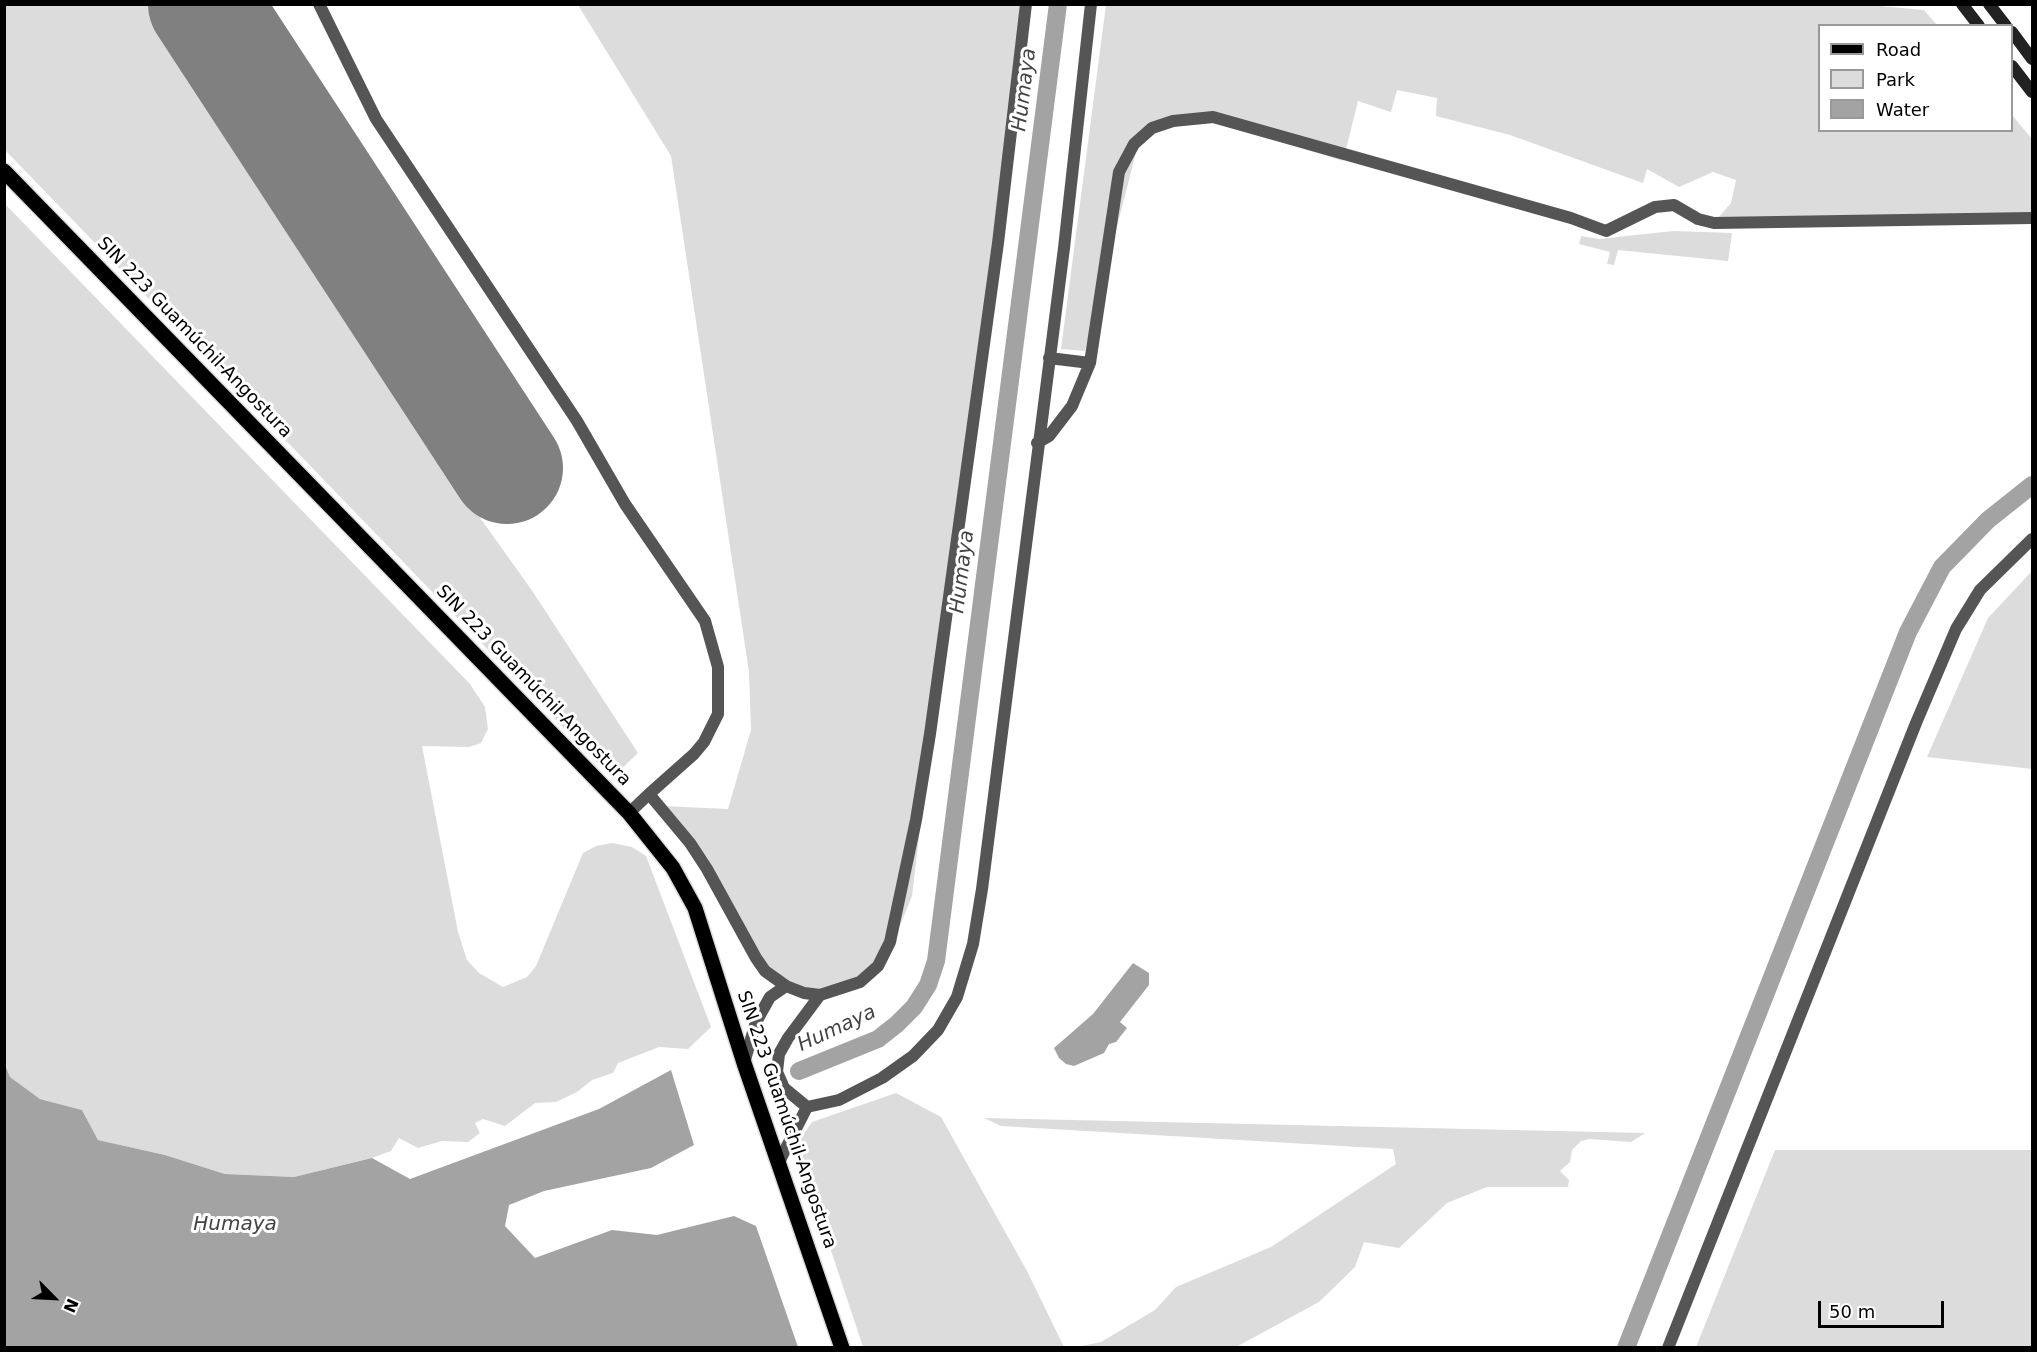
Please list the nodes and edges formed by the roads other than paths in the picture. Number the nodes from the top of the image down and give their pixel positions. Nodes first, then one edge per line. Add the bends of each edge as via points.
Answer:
1 (319, 4) edge
2 (1026, 4) edge
3 (1091, 4) edge
4 (1962, 4) edge
5 (1989, 4) edge
6 (1977, 24) edge
7 (2004, 24) edge
8 (2013, 33) edge
9 (2032, 59) edge
10 (2013, 67) edge
11 (2032, 92) edge
12 (4, 171) edge
13 (2032, 218) edge
14 (1049, 358) junction
15 (1090, 363) junction
16 (1037, 443) junction
17 (2032, 539) edge
18 (649, 794) junction
19 (629, 813) junction
20 (786, 986) junction
21 (820, 995) junction
22 (744, 1063) junction
23 (807, 1107) junction
24 (780, 1160) junction
25 (842, 1347) edge
26 (1668, 1347) edge

1 - 18 street via 376,119 705,621 718,667 718,714 694,754
2 - 21 street via 998,243 930,734 901,898 891,942 878,966 860,982
3 - 14 street
4 - 6 street
5 - 7 street
8 - 9 street
10 - 11 street
12 - 19 main road, SIN 223 Guamúchil-Angostura
13 - 15 street via 1714,223 1674,205 1655,207 1606,231 1213,117 1173,121 1152,128 1134,144 1119,172
14 - 15 street
14 - 16 street
15 - 16 street via 1072,406 1049,436
16 - 23 street via 982,889 973,944 957,997 938,1030 913,1056 882,1078 839,1100
17 - 26 street via 1980,590 1956,629
18 - 19 street
18 - 20 street via 707,869 760,964
19 - 22 main road, SIN 223 Guamúchil-Angostura via 673,868 695,908
20 - 21 street
20 - 22 street via 762,1008
21 - 23 street via 779,1054 777,1072 784,1088
22 - 24 main road, SIN 223 Guamúchil-Angostura
23 - 24 street
24 - 25 main road, SIN 223 Guamúchil-Angostura

